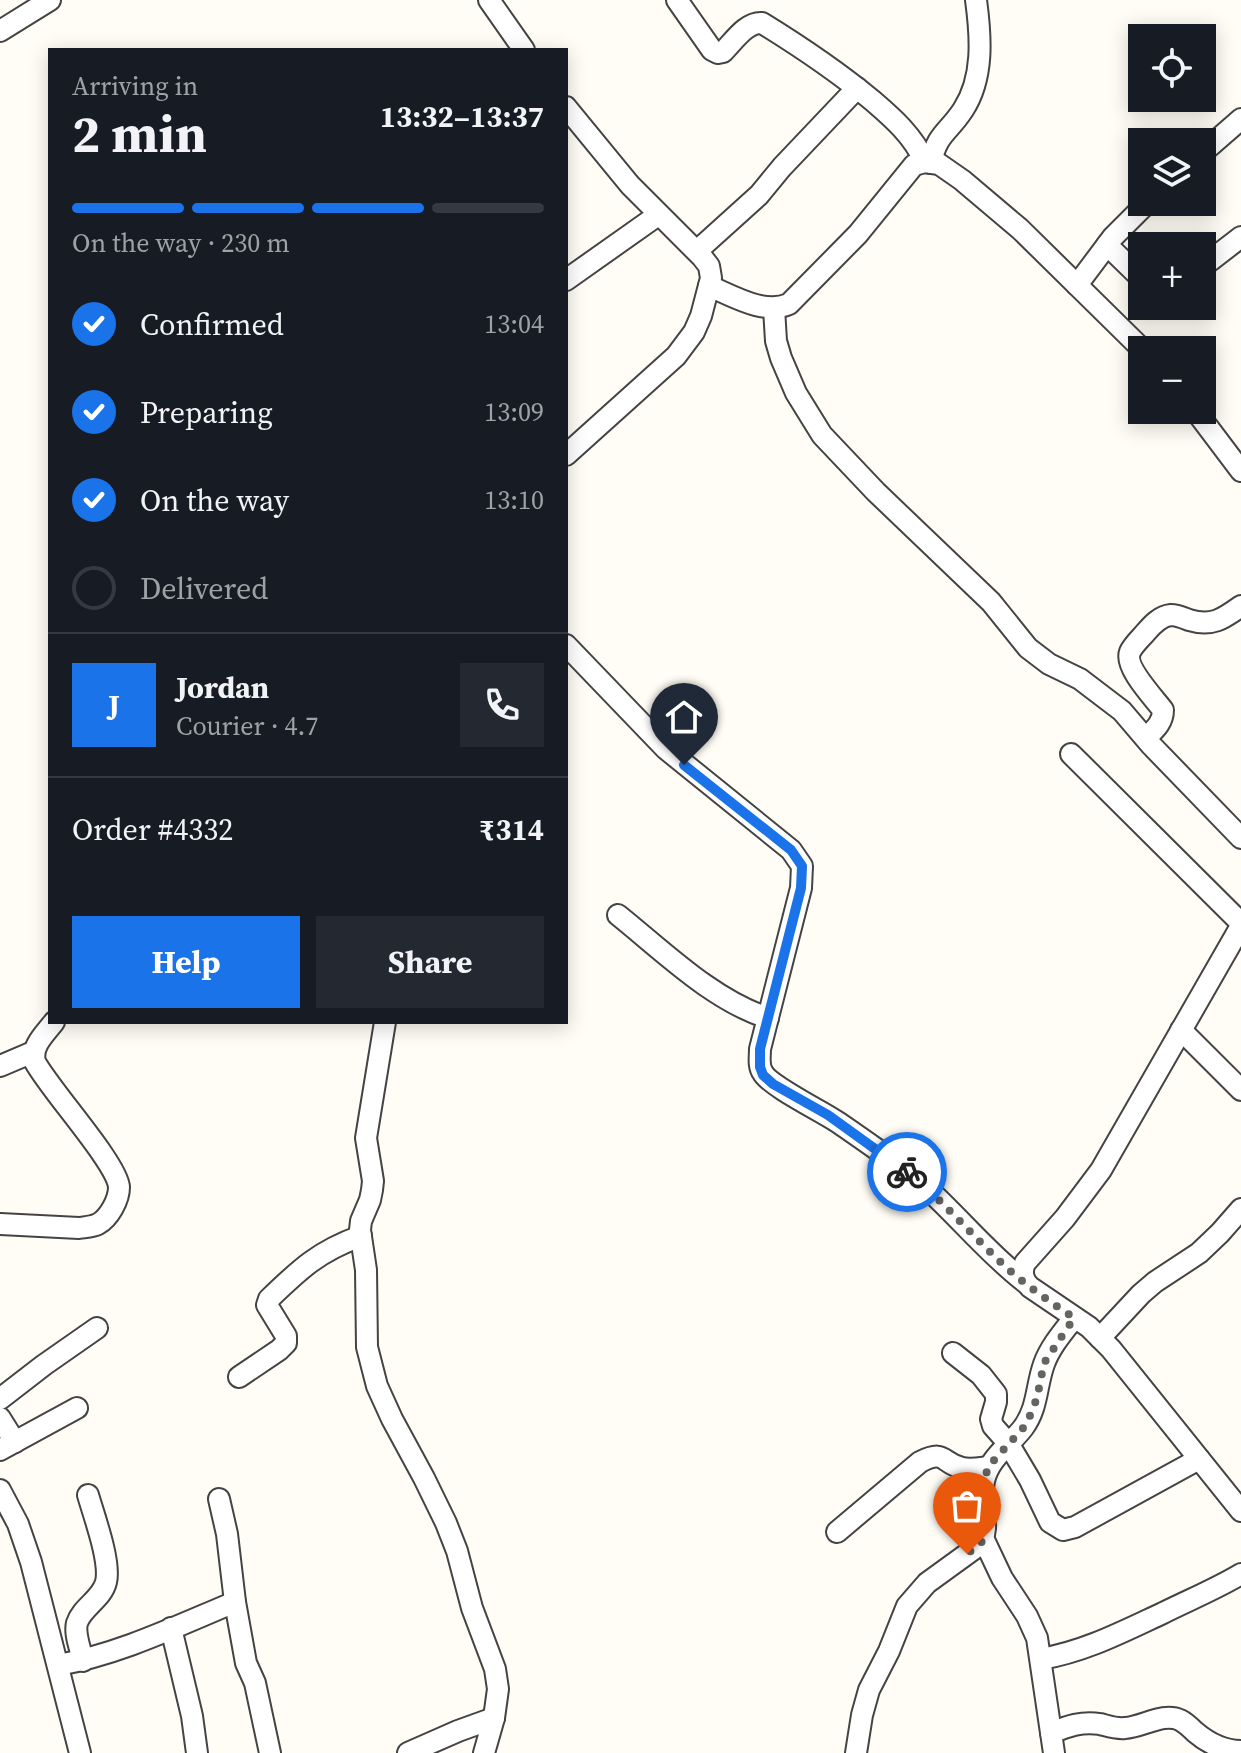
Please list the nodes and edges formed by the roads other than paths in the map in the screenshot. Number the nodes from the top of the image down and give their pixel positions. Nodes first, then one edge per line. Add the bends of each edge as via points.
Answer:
1 (50, 0) edge
2 (489, 0) edge
3 (677, 0) edge
4 (976, 0) edge
5 (0, 31) edge
6 (523, 48) edge
7 (857, 88) junction
8 (568, 109) edge
9 (1241, 119) edge
10 (1216, 141) edge
11 (928, 162) junction
12 (658, 215) junction
13 (1135, 216) edge
14 (1241, 237) edge
15 (1107, 245) junction
16 (697, 251) junction
17 (1216, 256) edge
18 (1128, 265) edge
19 (568, 279) edge
20 (1077, 285) junction
21 (709, 286) junction
22 (774, 308) junction
23 (1129, 336) edge
24 (1206, 424) edge
25 (568, 453) edge
26 (1241, 471) edge
27 (1241, 606) edge
28 (568, 647) edge
29 (1146, 738) junction
30 (1071, 754) dead end
31 (1241, 838) edge
32 (618, 915) dead end
33 (1241, 924) edge
34 (768, 1018) junction
35 (52, 1024) edge
36 (385, 1024) edge
37 (1181, 1030) junction
38 (33, 1052) junction
39 (0, 1066) edge
40 (1241, 1090) edge
41 (1241, 1209) edge
42 (0, 1224) edge
43 (361, 1236) junction
44 (1025, 1282) junction
45 (1074, 1318) junction
46 (97, 1328) dead end
47 (1100, 1338) junction
48 (953, 1353) dead end
49 (239, 1377) dead end
50 (0, 1399) edge
51 (77, 1408) dead end
52 (0, 1418) edge
53 (1008, 1443) junction
54 (8, 1446) edge
55 (1199, 1459) junction
56 (988, 1467) junction
57 (0, 1490) edge
58 (88, 1495) dead end
59 (219, 1499) dead end
60 (1241, 1511) edge
61 (837, 1532) dead end
62 (984, 1540) junction
63 (1241, 1574) edge
64 (235, 1602) junction
65 (171, 1628) junction
66 (1041, 1659) junction
67 (83, 1661) junction
68 (58, 1665) junction
69 (494, 1718) junction
70 (1052, 1743) edge
71 (1241, 1751) edge
72 (80, 1753) edge
73 (197, 1753) edge
74 (270, 1753) edge
75 (408, 1753) edge
76 (484, 1753) edge
77 (856, 1753) edge

1 - 5 street
2 - 6 street
3 - 7 street via 718,53 749,25 762,23
4 - 11 street via 976,80 967,104 937,141
7 - 11 street via 911,137
7 - 16 street via 759,195
8 - 12 street
9 - 10 street
11 - 20 street via 962,180
11 - 22 street via 914,165 799,295
12 - 16 street
12 - 19 street
13 - 15 street
14 - 17 street
15 - 18 street
15 - 20 street
16 - 21 street via 709,266
20 - 23 street
21 - 22 street
21 - 25 street via 694,332 676,356
22 - 29 street via 781,358 822,435 991,602 1028,648 1091,686
24 - 26 street
27 - 29 street via 1206,624 1163,617 1136,644 1128,661 1163,710
28 - 34 street via 666,749 799,859 801,888
29 - 31 street
30 - 33 street
32 - 34 street via 717,992
33 - 37 street
34 - 44 street via 760,1049 763,1075 912,1176
35 - 38 street
36 - 43 street via 366,1138 373,1181
37 - 40 street
37 - 44 street via 1101,1170 1025,1263
38 - 39 street
38 - 42 street via 38,1069 110,1166 119,1187 117,1198 106,1217 92,1226
41 - 47 street via 1199,1253 1141,1294
43 - 49 street via 322,1253 269,1299 267,1305 286,1343
43 - 69 street via 373,1371 457,1551 495,1669
44 - 45 street
45 - 47 street
45 - 53 street via 1044,1363 1029,1418
46 - 50 street
47 - 55 street
48 - 53 street via 996,1394 991,1419
51 - 54 street
52 - 54 street
53 - 55 street via 1050,1522 1063,1530
53 - 56 street
55 - 60 street
56 - 61 street via 961,1468 932,1456
56 - 62 street via 982,1497
57 - 68 street via 31,1562
58 - 67 street via 107,1580 77,1624
59 - 64 street
62 - 66 street via 1034,1628
62 - 77 street via 927,1583 903,1611 869,1690
63 - 66 street via 1093,1645
64 - 65 street
64 - 74 street
65 - 67 street
65 - 73 street
66 - 70 street
67 - 68 street
68 - 72 street
69 - 75 street
69 - 76 street
70 - 71 street via 1073,1724 1125,1728 1176,1718 1216,1745

